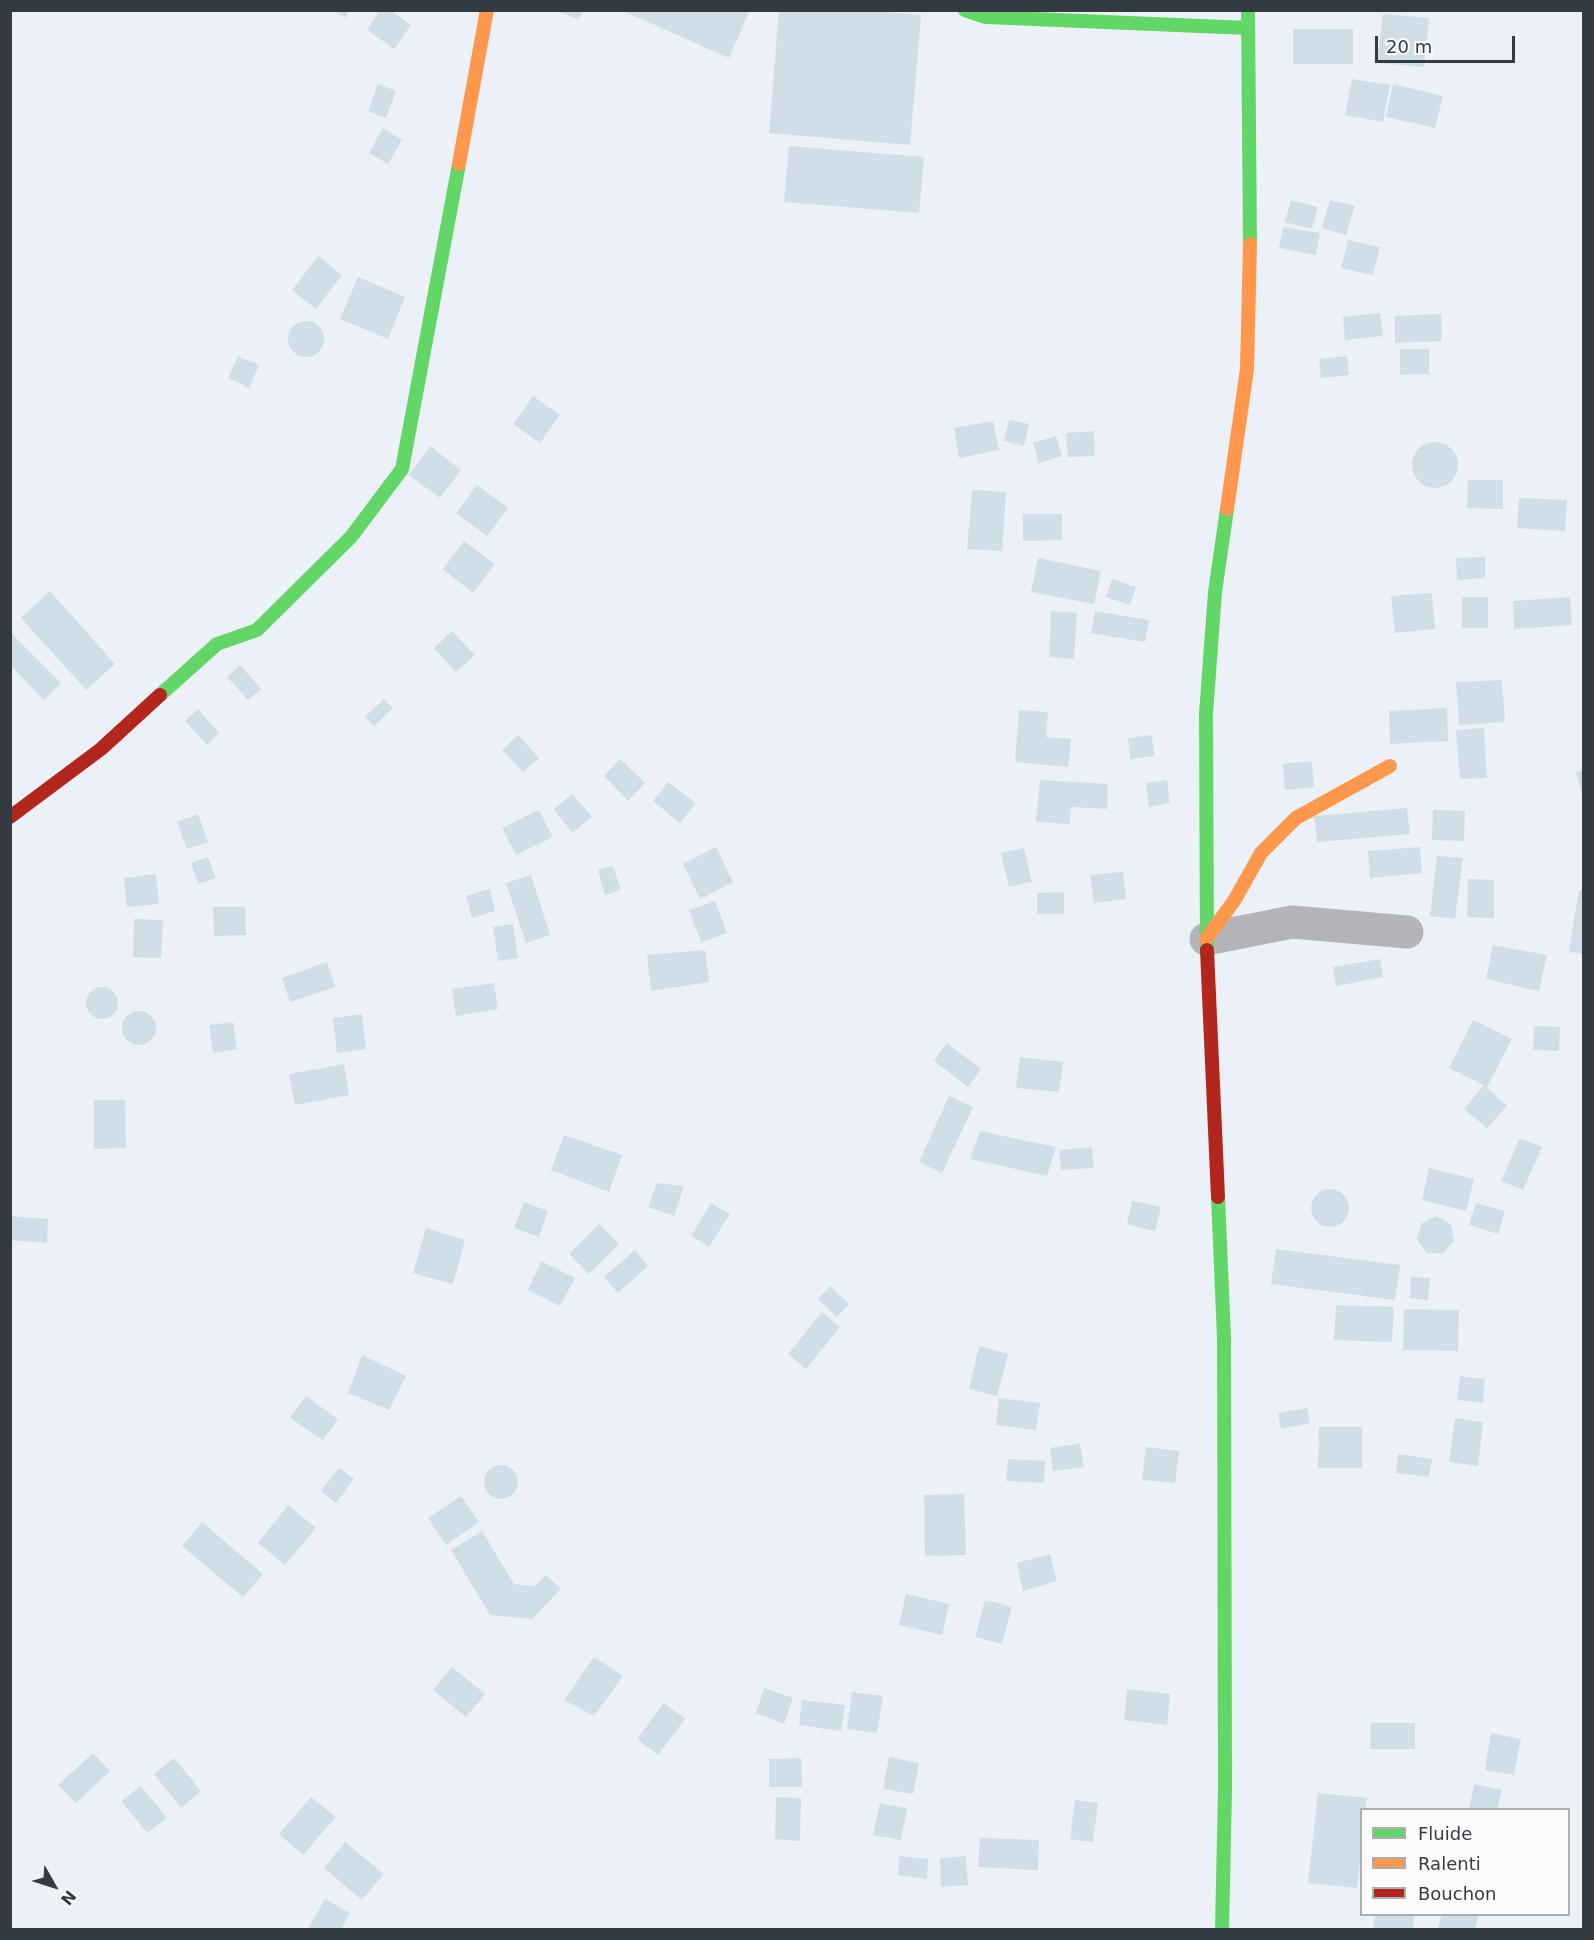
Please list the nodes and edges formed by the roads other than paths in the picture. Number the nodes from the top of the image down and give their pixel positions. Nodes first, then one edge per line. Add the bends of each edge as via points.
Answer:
1 (488, 10) edge
2 (964, 10) edge
3 (1248, 10) edge
4 (1248, 28) junction
5 (1390, 766) dead end
6 (10, 817) edge
7 (1407, 932) dead end
8 (1206, 939) junction
9 (1222, 1929) edge

1 - 6 main road via 402,469 351,537 257,630 217,644 101,749
2 - 4 main road via 986,17
3 - 4 main road
4 - 8 main road via 1251,184 1247,369 1215,592 1206,714
5 - 8 main road via 1296,818 1261,852 1234,901
7 - 8 street via 1292,922
8 - 9 main road via 1224,1337

